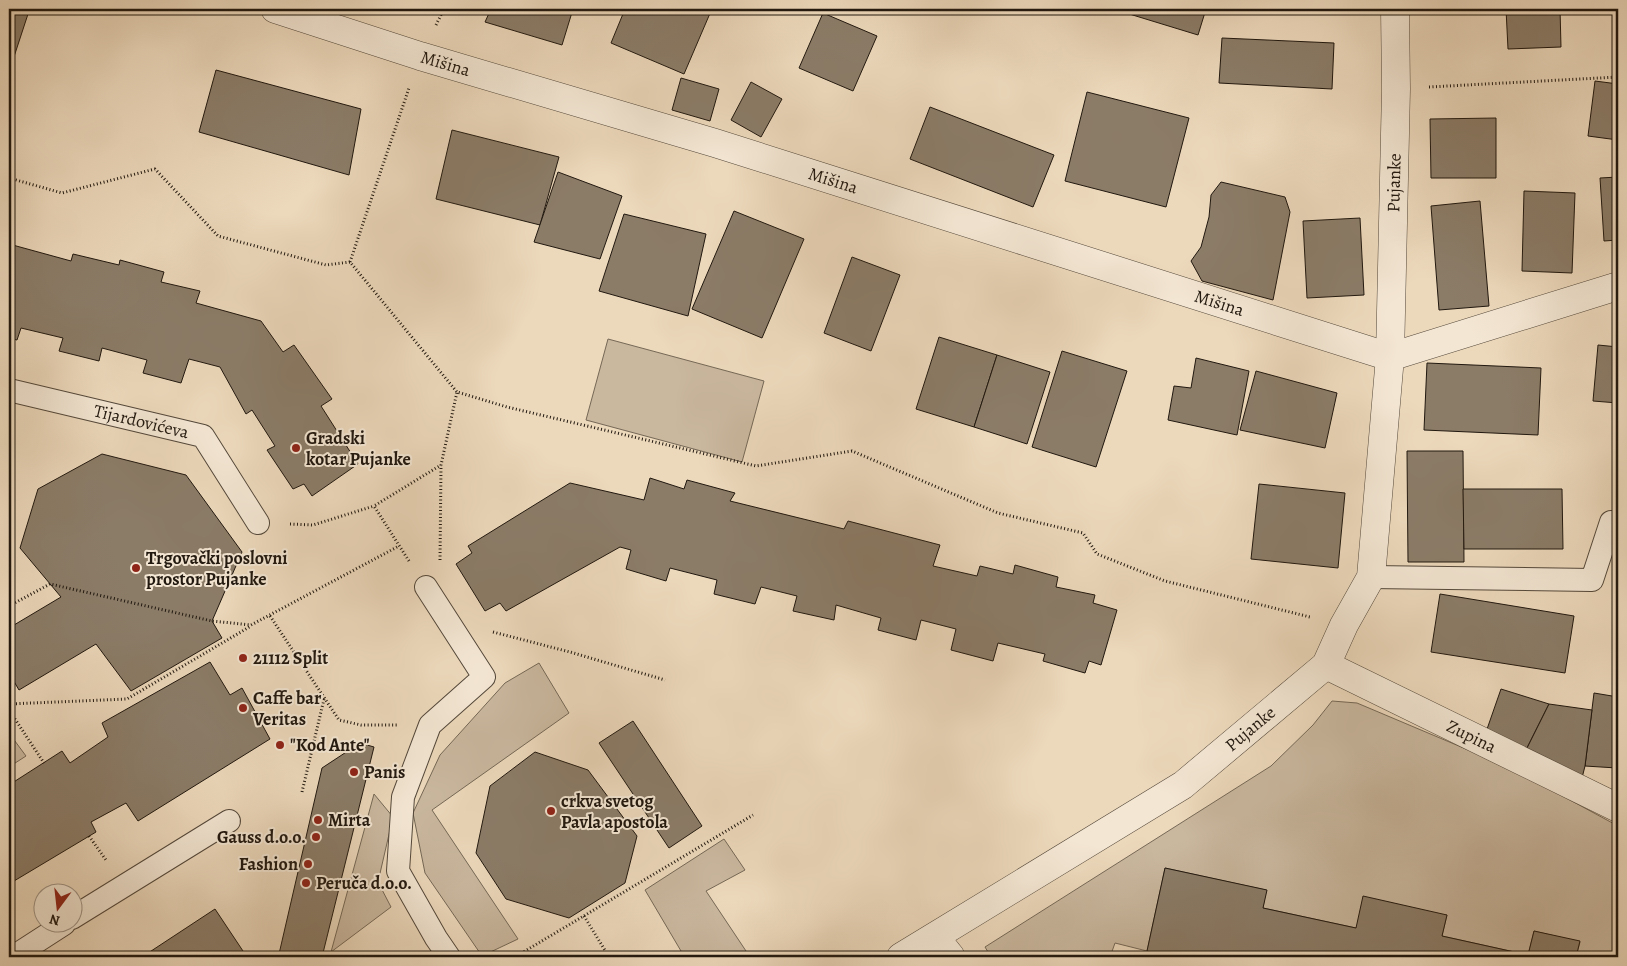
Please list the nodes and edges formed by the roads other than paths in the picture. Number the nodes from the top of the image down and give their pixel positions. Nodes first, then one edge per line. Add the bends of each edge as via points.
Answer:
1 (275, 9) edge
2 (1395, 9) edge
3 (1618, 286) edge
4 (1390, 357) junction
5 (9, 390) edge
6 (1611, 522) dead end
7 (258, 523) road end
8 (1371, 577) junction
9 (426, 587) road end
10 (1326, 665) junction
11 (1618, 808) edge
12 (229, 821) dead end
13 (82, 912) edge
14 (49, 934) edge
15 (943, 947) edge
16 (15, 957) edge
17 (449, 957) edge
18 (901, 957) edge

1 - 4 street, Mišina
2 - 4 street, Pujanke
3 - 4 street
4 - 8 street, Pujanke
5 - 7 lane, Tijardovićeva via 203,436
6 - 8 lane via 1592,580
8 - 10 street, Pujanke
9 - 17 lane via 484,677 430,724 403,797 398,871
10 - 11 street, Zupina
10 - 15 street, Pujanke via 1183,785
12 - 13 lane
14 - 16 lane
15 - 18 street, Pujanke

